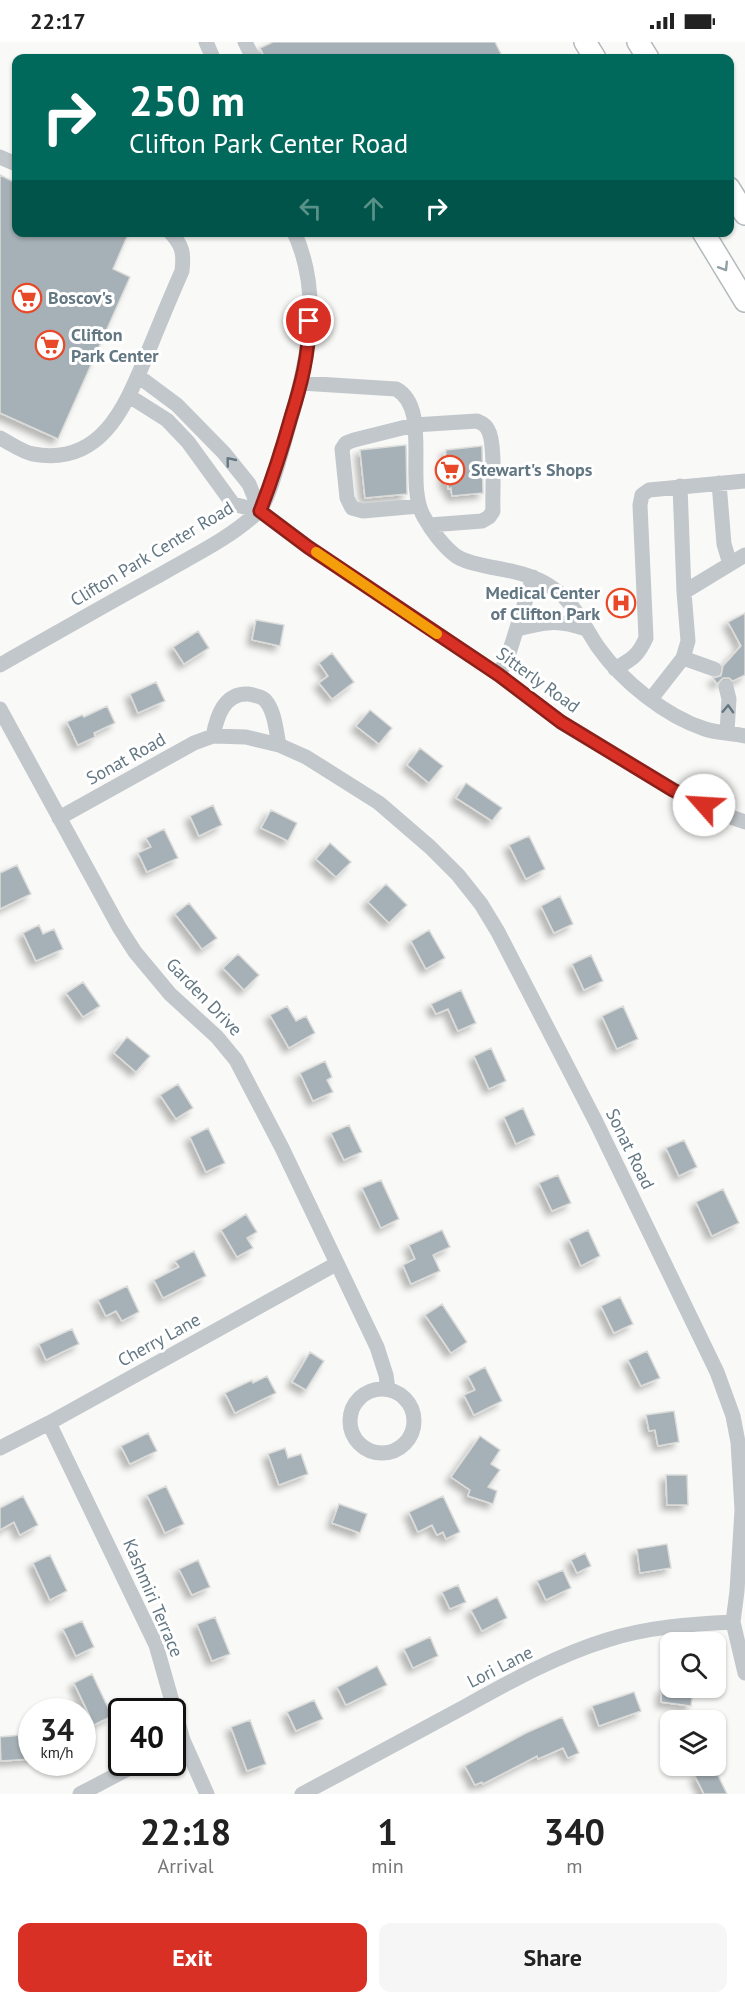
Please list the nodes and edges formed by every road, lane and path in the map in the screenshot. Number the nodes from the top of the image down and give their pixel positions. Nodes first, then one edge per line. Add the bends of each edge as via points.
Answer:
1 (734, 196) edge
2 (745, 214) edge
3 (174, 237) edge
4 (296, 237) edge
5 (706, 237) edge
6 (745, 301) edge
7 (138, 376) junction
8 (301, 383) junction
9 (129, 396) junction
10 (414, 425) junction
11 (0, 438) edge
12 (745, 481) edge
13 (719, 483) junction
14 (680, 486) junction
15 (419, 506) junction
16 (260, 511) junction
17 (430, 525) junction
18 (745, 555) edge
19 (730, 564) junction
20 (533, 577) junction
21 (684, 592) junction
22 (517, 629) junction
23 (586, 629) junction
24 (683, 658) junction
25 (0, 665) edge
26 (615, 669) junction
27 (714, 669) dead end
28 (499, 675) junction
29 (726, 687) dead end
30 (651, 699) junction
31 (0, 709) edge
32 (727, 732) junction
33 (213, 736) junction
34 (745, 736) edge
35 (279, 745) junction
36 (59, 818) junction
37 (745, 822) edge
38 (336, 1264) junction
39 (388, 1389) junction
40 (49, 1423) junction
41 (0, 1448) edge
42 (733, 1623) junction
43 (745, 1673) edge
44 (168, 1698) edge
45 (186, 1757) edge
46 (115, 1776) edge
47 (81, 1794) edge
48 (207, 1794) edge
49 (302, 1794) edge

1 - 2 highway
3 - 7 street via 184,254 182,271
4 - 8 street, Clifton Park Center Road via 309,284 309,339
5 -> 6 highway
7 - 9 street
16 -> 7 street via 249,484 224,453 177,405
8 - 10 street via 396,389 405,394 412,407
8 - 16 street, Clifton Park Center Road
9 - 11 street via 110,428 87,447 47,456 30,454
9 - 16 street via 166,420 188,442 232,504
10 - 15 street
10 - 15 street via 346,443 341,458 352,508 363,511
10 - 17 street via 477,421 490,431 493,511 489,518
12 - 13 street
13 - 14 street
13 - 19 street via 724,544
14 - 21 street
14 - 26 street via 649,490 642,495 646,638 640,652
15 - 17 street
16 - 25 street, Clifton Park Center Road via 222,539
16 - 28 street, Sitterly Road
17 - 20 street via 455,556
18 - 19 street
19 - 21 street
20 - 22 street
20 - 23 street via 555,589
21 - 24 street via 688,641
22 - 23 street via 545,622 565,622
22 - 28 street
23 - 26 street
24 - 27 street
24 - 30 street
26 - 30 street
28 - 37 street, Sitterly Road via 561,722 673,790
32 -> 29 street
30 - 32 street via 688,723
31 - 36 street, Garden Drive
32 - 34 street
33 - 35 street, Sonat Road via 246,737
33 - 35 street via 216,717 224,704 233,697 254,695 267,701
33 - 36 street, Sonat Road
35 - 42 street, Sonat Road via 306,757 379,803 458,875 498,932 717,1372 733,1416 742,1509
36 - 38 street, Garden Drive via 135,952 170,994 217,1036 236,1060
38 - 39 street, Garden Drive via 377,1347
38 - 40 street, Cherry Lane
39 - 39 street via 370,1390 352,1409 353,1434 372,1451 388,1452 403,1446 414,1424 408,1401
40 - 41 street, Cherry Lane
40 - 44 street, Kashmiri Terrace via 156,1646
42 - 43 street, Sonat Road
42 - 49 street, Lori Lane via 638,1631 580,1650 515,1680
45 - 48 street, Kashmiri Terrace
46 - 47 street

